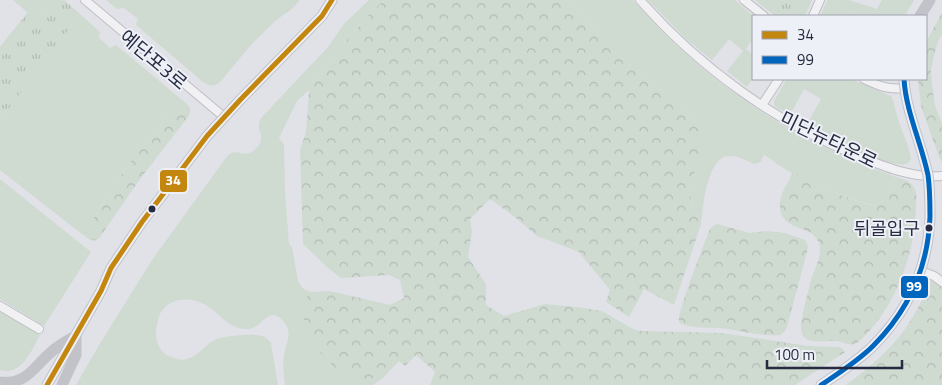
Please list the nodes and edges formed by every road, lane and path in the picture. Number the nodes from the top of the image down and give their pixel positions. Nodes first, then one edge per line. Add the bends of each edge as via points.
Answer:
1 (85, 0) edge
2 (332, 0) edge
3 (640, 0) edge
4 (744, 0) edge
5 (820, 0) edge
6 (930, 0) edge
7 (763, 15) edge
8 (813, 15) edge
9 (921, 15) edge
10 (778, 80) edge
11 (866, 80) edge
12 (904, 84) edge
13 (762, 105) junction
14 (224, 117) junction
15 (928, 176) junction
16 (942, 176) edge
17 (921, 271) junction
18 (942, 282) edge
19 (0, 306) edge
20 (39, 329) dead end
21 (76, 336) junction
22 (0, 382) edge
23 (47, 385) edge
24 (62, 385) edge
25 (821, 385) edge

1 - 14 street, 예단포3로
2 - 14 main road via 322,16
3 - 13 street, 미단뉴타운로 via 688,49
4 - 7 street
5 - 8 street
6 - 9 main road
10 - 13 street, 미단뉴타운로
11 - 12 street via 887,89
12 - 15 main road
13 - 15 street, 미단뉴타운로 via 837,148 888,168
14 - 21 main road via 136,230 111,268
15 - 16 street, 미단뉴타운로
15 - 17 main road via 929,231
17 - 18 street
17 - 25 main road via 905,305 873,347
19 - 20 street
21 - 22 main road via 48,354 26,379 10,384
21 - 23 main road
21 - 24 main road via 76,355

